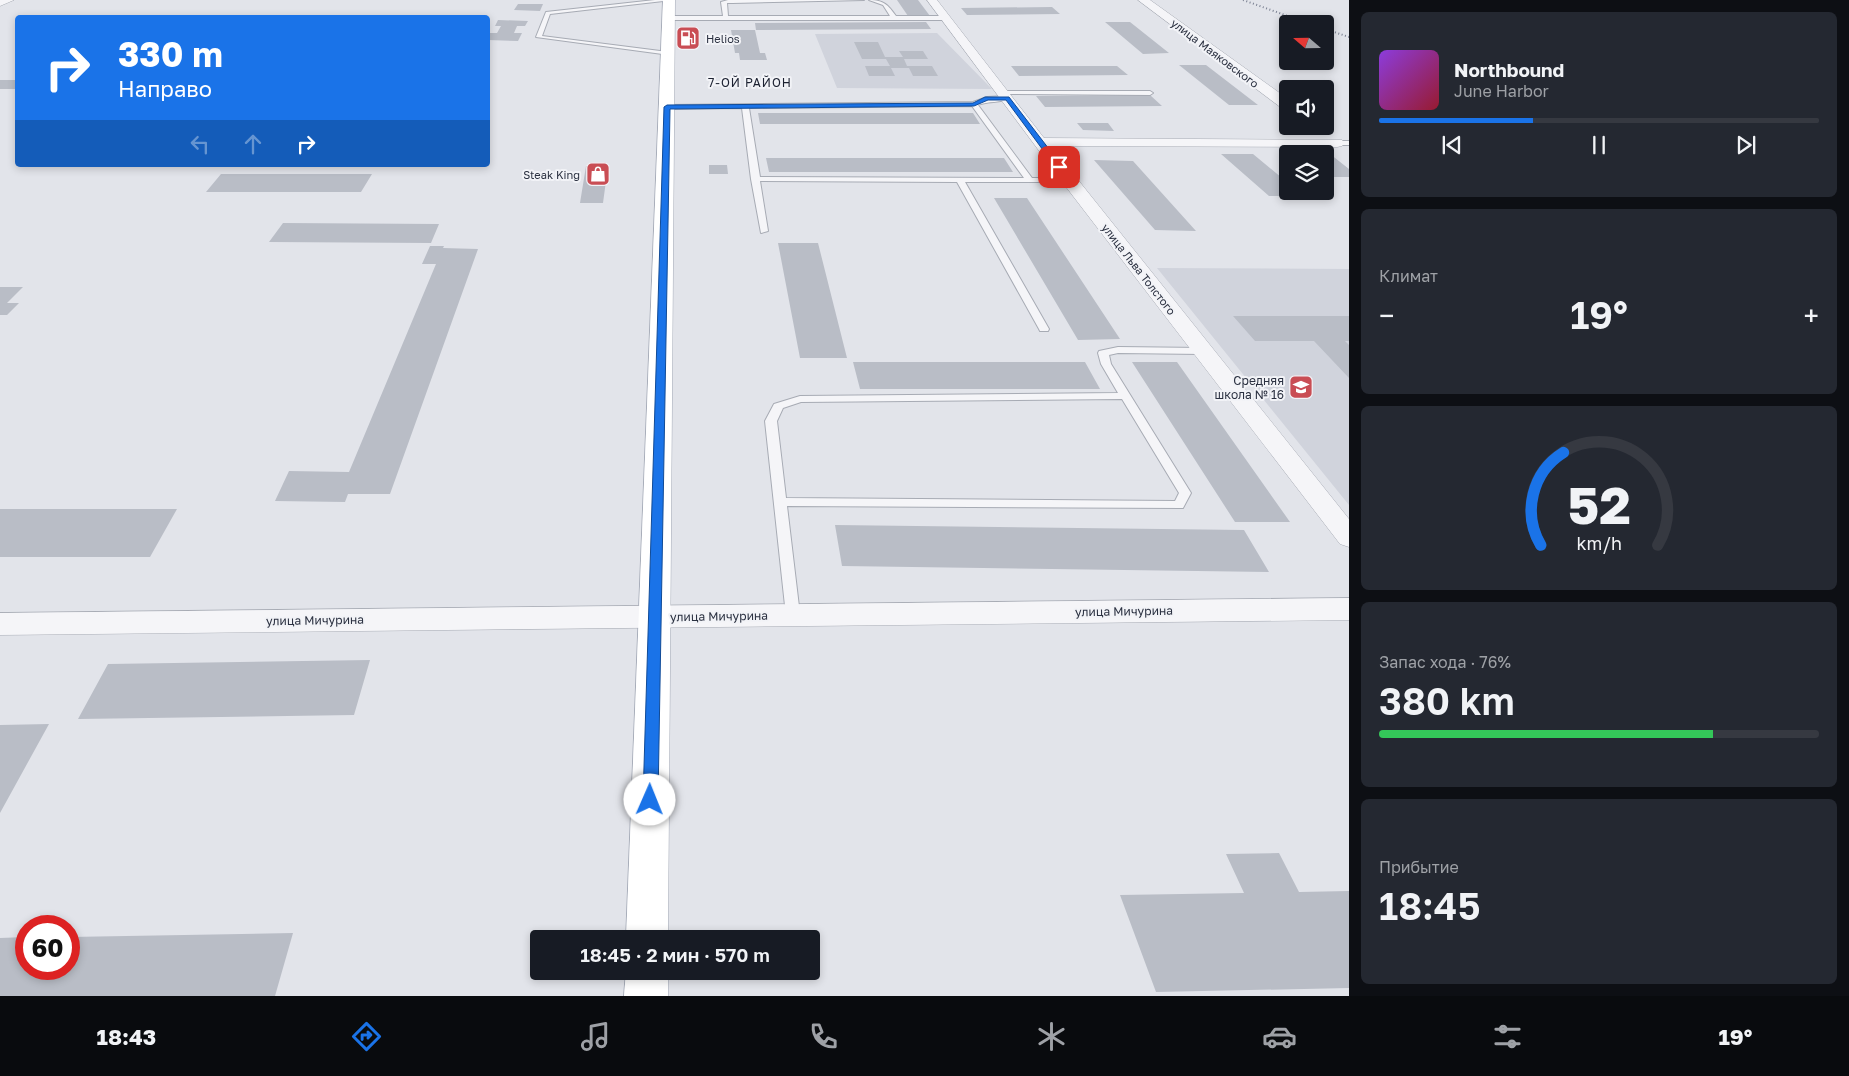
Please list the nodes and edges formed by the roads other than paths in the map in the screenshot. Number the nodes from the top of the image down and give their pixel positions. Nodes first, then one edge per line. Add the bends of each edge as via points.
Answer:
1 (669, 0) edge
2 (861, 0) edge
3 (872, 0) edge
4 (932, 0) edge
5 (1143, 0) edge
6 (669, 18) junction
7 (726, 18) junction
8 (894, 18) junction
9 (945, 18) junction
10 (668, 54) junction
11 (1150, 92) dead end
12 (1005, 95) junction
13 (1279, 99) edge
14 (974, 104) junction
15 (667, 107) junction
16 (745, 107) junction
17 (1328, 135) edge
18 (1040, 142) junction
19 (1345, 146) edge
20 (755, 179) junction
21 (960, 180) junction
22 (1030, 180) junction
23 (1069, 180) junction
24 (764, 231) dead end
25 (1044, 329) dead end
26 (1203, 351) junction
27 (1126, 396) junction
28 (781, 502) junction
29 (1349, 537) edge
30 (1349, 608) edge
31 (793, 615) junction
32 (654, 616) junction
33 (0, 624) edge
34 (647, 930) edge
35 (647, 980) edge
36 (646, 996) edge

1 - 6 main road
1 - 10 lane via 548,13 539,37
2 - 7 lane via 724,2
3 - 8 lane via 885,4
4 - 9 street, улица Льва Толстого
5 - 13 street, улица Маяковского
6 - 7 lane
6 - 10 main road
7 - 8 lane
8 - 9 lane
9 - 12 street, улица Льва Толстого
10 - 15 main road
11 - 12 lane
12 - 14 lane
12 - 18 street, улица Льва Толстого
14 - 16 lane
14 - 22 lane
15 - 16 lane
15 - 32 main road
16 - 20 lane
17 - 19 street
18 - 19 street
18 - 23 street, улица Льва Толстого
20 - 21 lane
20 - 24 lane
21 - 22 lane
21 - 25 lane
22 - 23 lane
23 - 26 street, улица Льва Толстого
26 - 27 lane via 1118,350 1103,353 1106,364
26 - 29 street, улица Льва Толстого
27 - 28 lane via 800,398 778,406 771,421
27 - 28 lane via 1185,493 1179,505
28 - 31 lane
30 - 31 street, улица Мичурина
31 - 32 street, улица Мичурина
32 - 33 street, улица Мичурина
32 - 34 main road
35 - 36 main road

